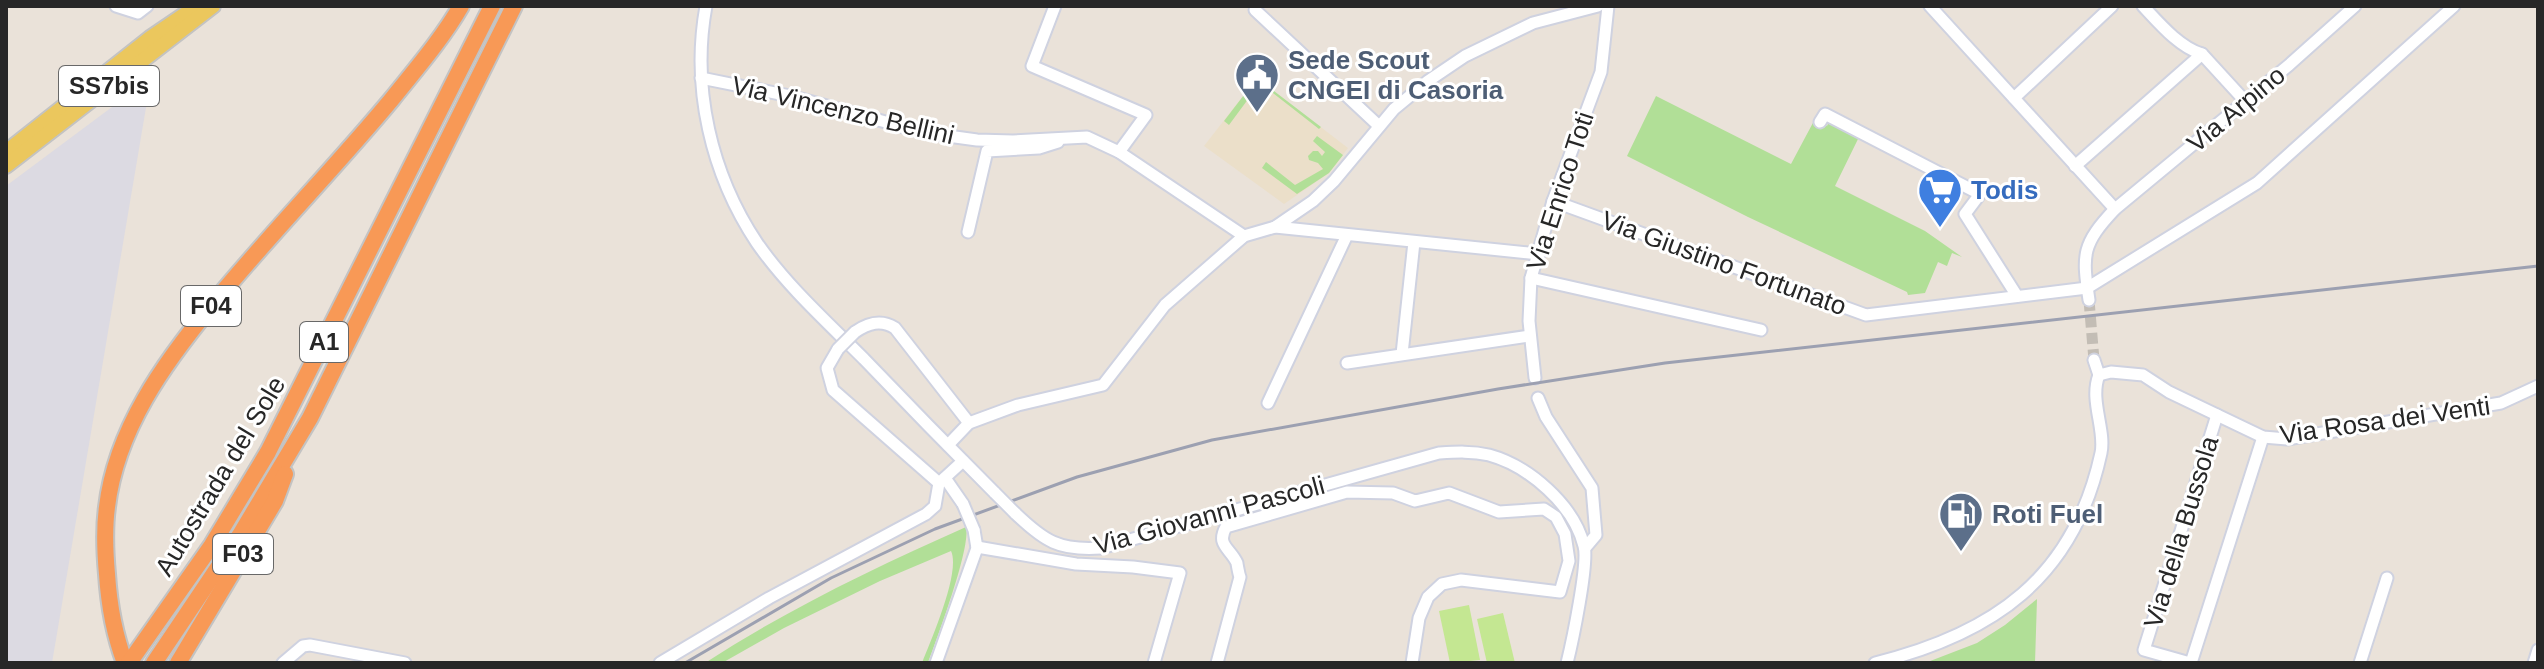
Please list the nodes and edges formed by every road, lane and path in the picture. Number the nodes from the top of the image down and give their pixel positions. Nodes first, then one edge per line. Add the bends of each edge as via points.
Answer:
1 (116, 6) edge
2 (147, 6) edge
3 (197, 6) edge
4 (213, 6) edge
5 (461, 6) edge
6 (492, 6) edge
7 (514, 6) edge
8 (706, 6) edge
9 (1055, 6) edge
10 (1598, 6) edge
11 (1608, 6) edge
12 (1930, 6) edge
13 (2112, 6) edge
14 (2143, 6) edge
15 (2355, 6) edge
16 (2454, 6) edge
17 (1255, 10) dead end
18 (2202, 54) junction
19 (701, 78) junction
20 (2014, 98) junction
21 (2245, 101) junction
22 (1820, 122) dead end
23 (1379, 126) junction
24 (1066, 138) junction
25 (6, 152) edge
26 (1119, 152) junction
27 (6, 166) edge
28 (2075, 166) junction
29 (1553, 201) junction
30 (2115, 209) junction
31 (1275, 227) junction
32 (968, 232) dead end
33 (1347, 235) junction
34 (1244, 236) junction
35 (1414, 242) junction
36 (1539, 254) junction
37 (1531, 278) junction
38 (2088, 294) junction
39 (2017, 296) junction
40 (1761, 330) dead end
41 (1529, 336) junction
42 (1402, 354) junction
43 (2094, 360) tunnel mouth
44 (1347, 363) dead end
45 (2099, 375) junction
46 (1535, 378) dead end
47 (2538, 386) edge
48 (1538, 398) dead end
49 (1268, 403) dead end
50 (2217, 415) junction
51 (969, 423) junction
52 (2263, 437) junction
53 (297, 439) junction
54 (948, 445) junction
55 (963, 461) junction
56 (942, 481) junction
57 (977, 547) junction
58 (1585, 548) junction
59 (2387, 578) dead end
60 (2538, 650) edge
61 (127, 663) edge
62 (154, 663) edge
63 (178, 663) edge
64 (283, 663) edge
65 (405, 663) edge
66 (660, 663) edge
67 (936, 663) edge
68 (1154, 663) edge
69 (1217, 663) edge
70 (1412, 663) edge
71 (1567, 663) edge
72 (1875, 663) edge
73 (2190, 663) edge
74 (2360, 663) edge
75 (2534, 663) edge

1 - 2 street via 138,13
3 - 25 main road, SS7bis
4 - 27 main road, SS7bis
5 - 61 highway, F04 via 351,149 176,351 144,400 107,508 109,605
6 - 61 highway, Autostrada del Sole / A1 via 268,452 212,545
7 - 53 highway, Autostrada del Sole / A1
8 - 19 street, Via Giovanni Pascoli
9 - 26 street via 1032,66 1146,115
10 - 23 street via 1533,23 1465,56
11 - 29 street, Via Enrico Toti via 1601,72
12 - 20 street
13 - 20 street
14 - 18 street
15 - 21 street, Via Arpino
16 - 38 street via 2257,183
17 - 23 street
18 - 21 street
18 - 28 street
19 - 24 street, Via Vincenzo Bellini via 926,133 977,140
19 - 54 street, Via Giovanni Pascoli via 715,157 758,244 791,285
20 - 28 street
21 - 30 street, Via Arpino
22 - 39 street via 1825,114 1980,194 1965,214
23 - 31 street via 1334,181
24 - 26 street, Via Vincenzo Bellini via 1087,137
24 - 32 street via 1039,148 987,151
26 - 34 street, Via Vincenzo Bellini
28 - 30 street
29 - 36 street, Via Enrico Toti
29 - 39 street, Via Giustino Fortunato via 1866,315
30 - 38 street, Via Arpino via 2087,248
31 - 33 street
31 - 34 street
33 - 35 street
33 - 49 street
34 - 51 street via 1165,305 1103,385
35 - 36 street
35 - 42 street
36 - 37 street, Via Enrico Toti
37 - 40 street
37 - 41 street, Via Enrico Toti
38 - 39 street, Via Giustino Fortunato
41 - 42 street
41 - 46 street, Via Enrico Toti
42 - 44 street
43 - 45 street
45 - 50 street, Via Rosa dei Venti via 2143,375
45 - 72 street via 2103,448 2091,495 2039,580 1971,631
47 - 52 street, Via Rosa dei Venti via 2501,403 2455,413 2287,439
48 - 58 street via 1592,488 1596,535
50 - 52 street, Via Rosa dei Venti
50 - 73 street, Via della Bussola via 2144,650
51 - 54 street
51 - 56 street, bridge via 895,328 879,322 865,326 838,349 827,368 839,398
52 - 73 street
53 - 62 highway, Autostrada del Sole / A1
53 - 63 highway, F03 via 275,501
54 - 55 street, Via Giovanni Pascoli
55 - 56 street
55 - 58 street, Via Giovanni Pascoli, bridge via 1049,542 1101,548 1311,487 1461,451 1517,467 1548,490 1570,517
56 - 57 street, bridge via 963,504
56 - 66 street via 939,497 926,514
57 - 67 street
57 - 68 street via 1076,564 1180,573
58 - 71 street
59 - 74 street
60 - 75 street
64 - 65 street via 310,645
69 - 70 street via 1240,577 1222,543 1226,527 1347,492 1393,493 1415,501 1449,493 1499,512 1544,509 1556,517 1569,561 1560,592 1461,580 1442,584 1428,597 1419,618

